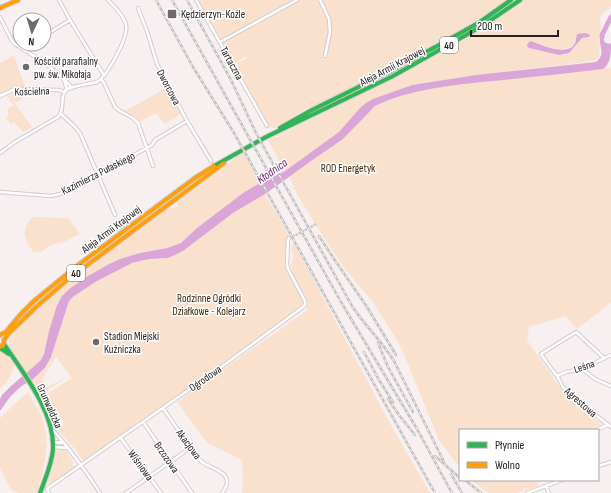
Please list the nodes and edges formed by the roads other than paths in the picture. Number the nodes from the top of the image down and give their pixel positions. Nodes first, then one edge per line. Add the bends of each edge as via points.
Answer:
1 (18, 0) edge
2 (59, 0) edge
3 (108, 0) edge
4 (196, 0) edge
5 (297, 0) edge
6 (320, 0) edge
7 (511, 0) edge
8 (520, 0) edge
9 (0, 8) edge
10 (138, 8) dead end
11 (0, 18) edge
12 (70, 20) junction
13 (52, 31) edge
14 (12, 41) edge
15 (220, 42) junction
16 (28, 52) edge
17 (325, 56) dead end
18 (104, 75) junction
19 (64, 79) junction
20 (101, 80) junction
21 (72, 88) junction
22 (66, 91) junction
23 (0, 96) edge
24 (60, 114) junction
25 (188, 122) junction
26 (267, 126) dead end
27 (266, 137) junction
28 (147, 148) junction
29 (242, 150) junction
30 (0, 153) edge
31 (211, 161) dead end
32 (153, 166) dead end
33 (97, 174) junction
34 (0, 192) edge
35 (115, 215) dead end
36 (288, 239) dead end
37 (0, 335) edge
38 (2, 345) edge
39 (611, 355) edge
40 (604, 358) junction
41 (582, 369) junction
42 (557, 376) junction
43 (611, 386) edge
44 (163, 408) junction
45 (143, 422) junction
46 (608, 424) junction
47 (611, 427) edge
48 (598, 429) edge
49 (52, 431) junction
50 (120, 437) junction
51 (53, 442) junction
52 (65, 444) junction
53 (53, 447) junction
54 (68, 448) junction
55 (190, 448) junction
56 (170, 462) junction
57 (611, 462) edge
58 (81, 465) junction
59 (599, 466) edge
60 (150, 477) junction
61 (559, 481) edge
62 (546, 486) junction
63 (40, 493) edge
64 (49, 493) edge
65 (100, 493) edge
66 (126, 493) edge
67 (161, 493) edge
68 (192, 493) edge
69 (222, 493) edge
70 (527, 493) edge
71 (549, 493) edge

1 - 9 main road
2 - 12 street
3 - 18 street via 125,21 127,30 122,46
4 - 15 street, Tartaczna
5 - 15 street
6 - 17 street via 329,19 330,32
7 - 27 main road, Aleja Armii Krajowej / 40 via 480,22 439,45 305,113
8 - 27 main road, Aleja Armii Krajowej / 40 via 482,26 393,76
10 - 25 street, Dworcowa via 157,64
11 - 14 street
12 - 13 street
12 - 18 street
15 - 26 street, Tartaczna
16 - 19 street
18 - 20 street
19 - 21 street
19 - 22 street
20 - 21 street
20 - 28 street via 115,107 138,123
21 - 22 street
22 - 23 street, Kościelna via 19,89
22 - 24 street
24 - 30 street
24 - 33 street via 79,132
25 - 28 street, Kazimierza Pułaskiego via 155,140
25 - 31 street, Dworcowa
27 - 29 main road, Aleja Armii Krajowej / 40
28 - 32 street
28 - 33 street, Kazimierza Pułaskiego
29 - 37 main road, Aleja Armii Krajowej / 40 via 195,178 77,266 34,301 11,327
29 - 38 main road, Aleja Armii Krajowej / 40 via 67,280 8,334
33 - 34 street, Kazimierza Pułaskiego via 54,196
33 - 35 street
36 - 44 street, Ogrodowa via 288,269 305,305
37 - 38 main road, Aleja Armii Krajowej / 40 via 3,337
38 - 49 main road, Grunwaldzka via 33,387
39 - 40 street, Leśna
40 - 41 street, Leśna
40 - 42 street, Agrestowa via 576,332 541,354
41 - 42 street, Leśna
41 - 43 street via 595,379
42 - 46 street, Agrestowa via 570,395
44 - 45 street, Ogrodowa
44 - 55 street, Akacjowa
45 - 50 street, Ogrodowa
45 - 56 street, Brzozowa
46 - 47 street, Agrestowa
46 - 48 street
49 - 51 main road, Grunwaldzka
49 - 52 street
50 - 58 street, Ogrodowa
50 - 60 street, Wiśniowa
51 - 52 street
51 - 53 main road, Grunwaldzka
52 - 54 street
53 - 54 street
53 - 63 main road, Grunwaldzka
54 - 58 street
55 - 56 street
55 - 69 street, Akacjowa via 206,465 226,476 226,487
56 - 60 street
56 - 68 street, Brzozowa
57 - 59 street
58 - 64 street, Ogrodowa via 47,489
58 - 65 street
60 - 66 street
60 - 67 street, Wiśniowa
61 - 62 street
62 - 70 street
62 - 71 street

